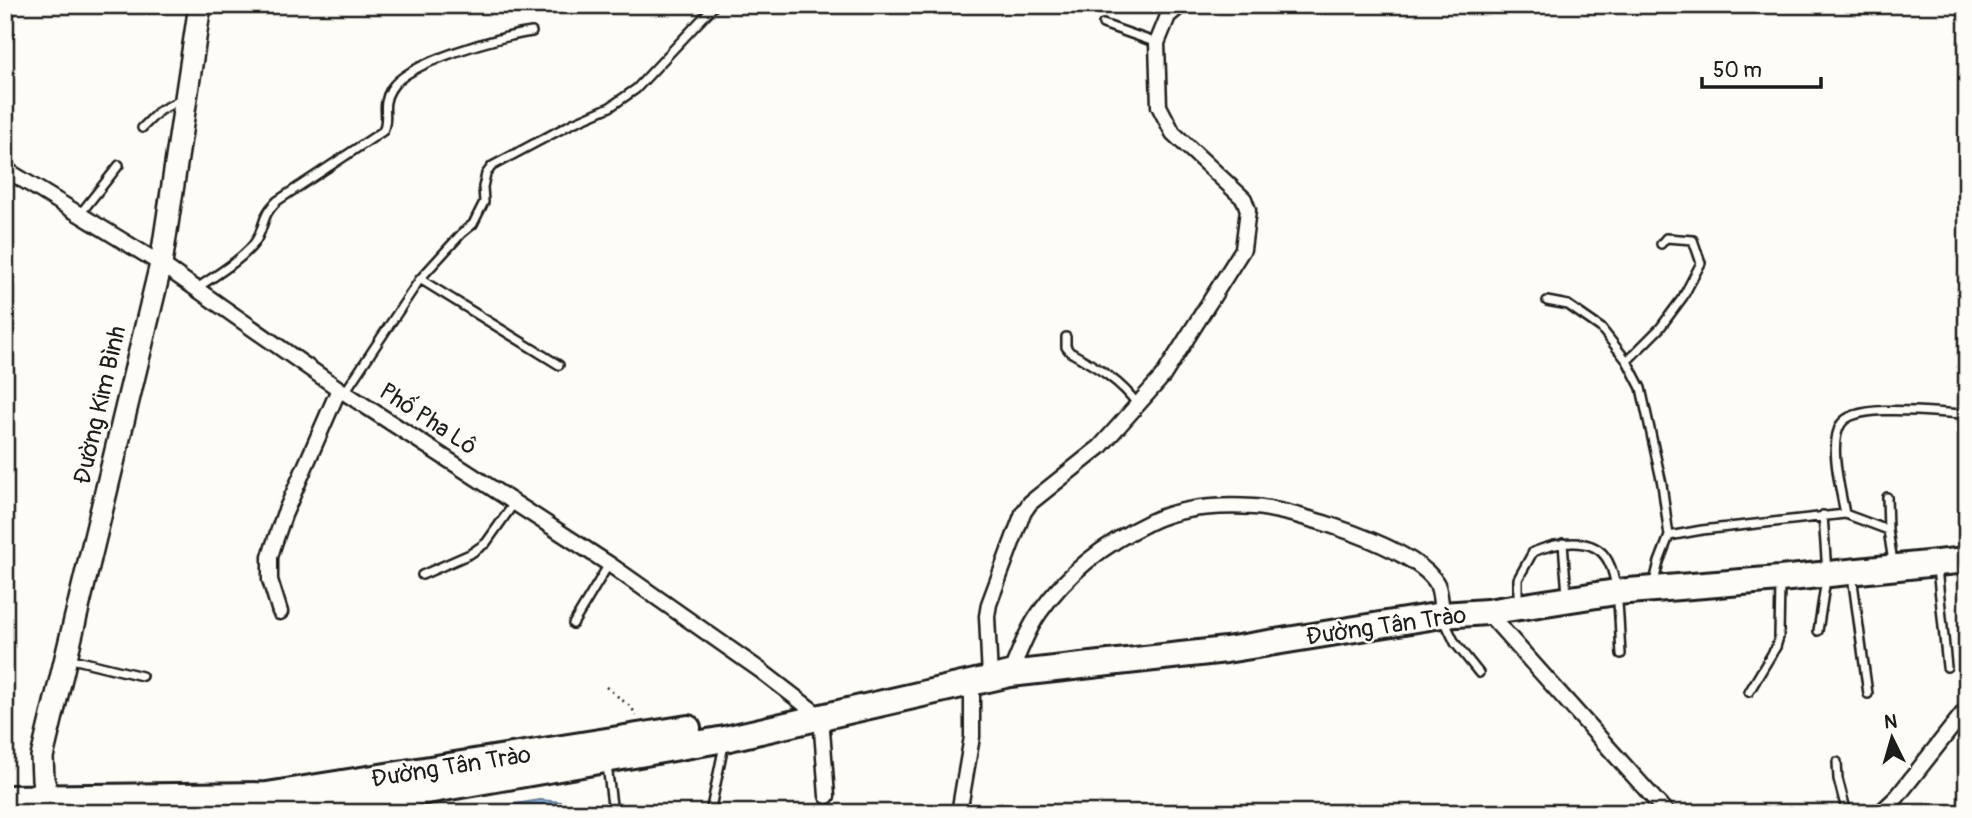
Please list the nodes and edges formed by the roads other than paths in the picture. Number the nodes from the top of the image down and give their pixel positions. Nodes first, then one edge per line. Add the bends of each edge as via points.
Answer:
1 (200, 5) edge
2 (715, 5) edge
3 (1181, 5) edge
4 (1103, 24) dead end
5 (532, 32) dead end
6 (1157, 43) junction
7 (187, 97) junction
8 (142, 128) dead end
9 (119, 165) dead end
10 (5, 169) edge
11 (80, 214) junction
12 (1661, 244) dead end
13 (161, 264) junction
14 (420, 279) junction
15 (196, 289) junction
16 (1547, 301) dead end
17 (1066, 337) dead end
18 (1627, 361) junction
19 (559, 365) dead end
20 (342, 391) junction
21 (1138, 405) junction
22 (1967, 414) edge
23 (1886, 497) dead end
24 (515, 502) junction
25 (1845, 514) junction
26 (1823, 515) junction
27 (1888, 530) junction
28 (1669, 536) junction
29 (1563, 542) junction
30 (1967, 560) edge
31 (609, 564) junction
32 (1936, 564) junction
33 (1893, 566) junction
34 (1839, 572) junction
35 (422, 575) dead end
36 (1780, 579) junction
37 (1652, 589) junction
38 (1616, 592) junction
39 (1567, 599) junction
40 (1518, 607) junction
41 (280, 612) dead end
42 (1487, 612) junction
43 (1443, 615) junction
44 (573, 624) dead end
45 (1818, 631) dead end
46 (1621, 654) dead end
47 (66, 658) junction
48 (1947, 667) dead end
49 (1479, 673) dead end
50 (142, 676) dead end
51 (991, 678) junction
52 (1749, 692) dead end
53 (1868, 694) dead end
54 (1967, 708) edge
55 (815, 718) junction
56 (725, 739) junction
57 (607, 760) junction
58 (1838, 762) dead end
59 (827, 796) dead end
60 (5, 798) edge
61 (366, 798) edge
62 (50, 805) edge
63 (279, 813) edge
64 (613, 813) edge
65 (710, 813) edge
66 (959, 813) edge
67 (1667, 813) edge
68 (1847, 813) edge
69 (1880, 813) edge

1 - 7 main road, Đường Kim Bình
2 - 14 lane via 636,89 610,107 492,166 473,225
3 - 6 street via 1168,16
4 - 6 lane
5 - 15 lane via 489,41 403,76 384,101 383,131 277,201 264,214 249,249
6 - 21 street via 1159,106 1166,123 1244,199 1248,210 1243,248 1163,376
7 - 8 lane via 159,111
7 - 13 main road, Đường Kim Bình
9 - 11 lane
10 - 11 street, Phố Pha Lô
11 - 13 street, Phố Pha Lô
12 - 18 lane via 1666,238 1693,240 1701,263 1660,328
13 - 15 street, Phố Pha Lô
13 - 47 main road, Đường Kim Bình
14 - 19 lane
14 - 20 lane
15 - 20 street, Phố Pha Lô
16 - 18 lane via 1568,305 1601,328
17 - 21 lane via 1070,352 1107,374
18 - 28 lane via 1642,388
20 - 24 street, Phố Pha Lô
20 - 41 street via 284,515 270,557 270,580
21 - 51 street via 1100,447 1023,513 989,604
22 - 25 lane via 1918,409 1866,412 1847,418 1840,425 1835,448
23 - 27 lane
24 - 31 street, Phố Pha Lô
24 - 35 lane via 486,543
25 - 26 lane
25 - 27 lane
26 - 28 lane
26 - 34 lane
27 - 33 lane
28 - 37 lane
29 - 38 lane via 1595,547 1608,560
29 - 39 lane
29 - 40 lane via 1533,552 1518,579
30 - 32 highway, Đường Tân Trào
31 - 44 lane
31 - 55 street, Phố Pha Lô via 760,670
32 - 33 highway, Đường Tân Trào
32 - 48 lane
33 - 34 highway, Đường Tân Trào
34 - 36 highway, Đường Tân Trào
34 - 45 lane
34 - 53 lane
36 - 37 highway, Đường Tân Trào
36 - 52 lane via 1779,637
37 - 38 highway, Đường Tân Trào
38 - 39 highway, Đường Tân Trào
38 - 46 lane
39 - 40 highway, Đường Tân Trào
40 - 42 highway, Đường Tân Trào
42 - 43 highway, Đường Tân Trào
42 - 67 street
43 - 49 lane via 1455,643
43 - 51 highway, Đường Tân Trào via 1226,650
43 - 51 street via 1436,583 1419,565 1365,538 1283,512 1207,508 1151,521 1083,563
47 - 50 lane
47 - 62 main road, Đường Kim Bình via 42,757
51 - 55 highway, Đường Tân Trào
51 - 66 street via 972,737
54 - 69 street
55 - 56 highway, Đường Tân Trào
55 - 59 street
55 - 61 highway, Đường Tân Trào via 743,719 642,736
56 - 57 highway, Đường Tân Trào
56 - 65 lane
57 - 61 highway, Đường Tân Trào
57 - 64 lane
58 - 68 lane
60 - 62 highway, Đường Tân Trào
61 - 62 highway, Đường Tân Trào via 267,794
61 - 63 highway, Đường Tân Trào

